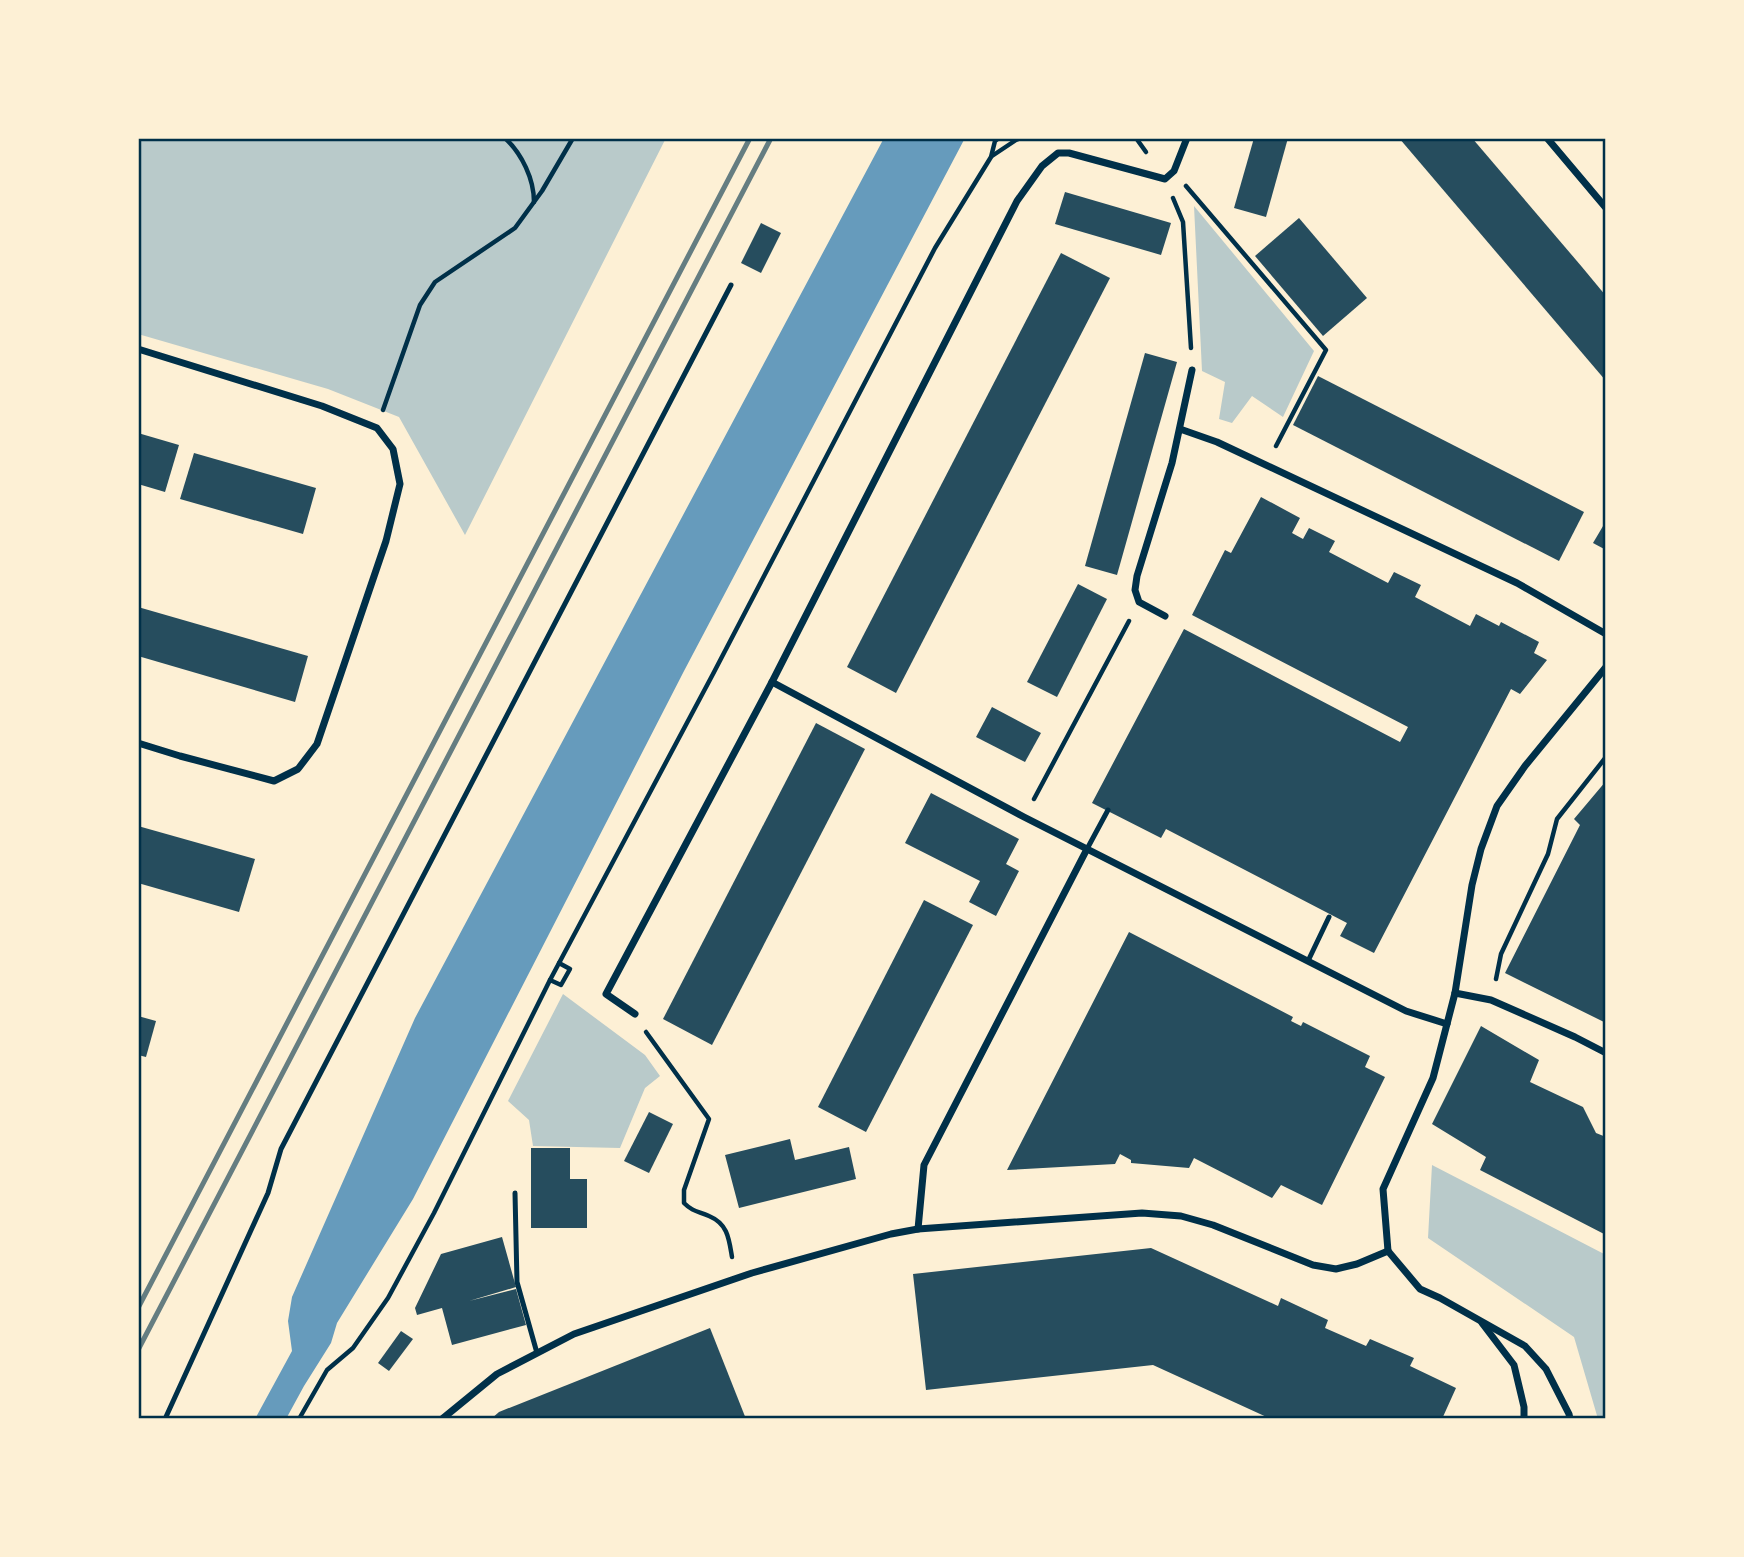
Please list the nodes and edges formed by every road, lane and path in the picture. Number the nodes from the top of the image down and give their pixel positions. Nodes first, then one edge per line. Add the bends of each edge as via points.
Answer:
1 (505, 138) edge
2 (573, 138) edge
3 (999, 138) edge
4 (1187, 138) edge
5 (1547, 138) edge
6 (1016, 139) edge
7 (991, 157) junction
8 (1174, 171) junction
9 (1165, 179) junction
10 (534, 202) junction
11 (1606, 208) edge
12 (731, 285) dead end
13 (138, 349) edge
14 (1192, 370) joint
15 (377, 428) junction
16 (1180, 429) junction
17 (1266, 466) junction
18 (1139, 602) junction
19 (1165, 616) dead end
20 (1606, 634) edge
21 (1606, 667) edge
22 (772, 682) junction
23 (138, 743) edge
24 (1606, 757) edge
25 (1108, 810) dead end
26 (1024, 817) junction
27 (1087, 849) junction
28 (1329, 917) dead end
29 (1308, 961) junction
30 (559, 963) junction
31 (550, 980) junction
32 (1455, 993) junction
33 (1491, 1000) junction
34 (635, 1014) joint
35 (1447, 1024) junction
36 (1606, 1053) edge
37 (515, 1193) dead end
38 (918, 1229) junction
39 (1388, 1251) junction
40 (736, 1278) junction
41 (1480, 1320) junction
42 (537, 1353) junction
43 (165, 1419) edge
44 (299, 1419) edge
45 (443, 1419) edge
46 (1524, 1419) edge
47 (1570, 1419) edge

1 - 10 path via 516,149 534,187
2 - 10 path
3 - 7 path
4 - 8 street
5 - 11 street
6 - 7 path
7 - 30 path via 935,248
8 - 9 street
8 - 17 path via 1326,350
9 - 14 path via 1183,222
9 - 22 street via 1069,153 1058,153 1036,173 1017,201
10 - 15 path via 515,228 435,282 420,305
12 - 43 lane via 281,1149 268,1193
13 - 15 street via 322,406
14 - 16 street
15 - 23 street via 393,449 400,484 386,541 317,744 298,769 274,781
16 - 17 street
16 - 18 street via 1137,576
17 - 20 street via 1517,583
18 - 19 street
18 - 26 path
21 - 32 street via 1497,806 1472,885
22 - 26 street
22 - 34 street via 606,994
24 - 33 path via 1557,819 1548,854 1501,954
25 - 27 lane
26 - 27 street
27 - 29 street
27 - 38 street via 924,1165
28 - 29 lane
29 - 35 street via 1406,1011
30 - 31 path
30 - 31 path via 570,969 561,985
31 - 44 path via 388,1298 353,1348 327,1370
32 - 33 street
32 - 35 street
33 - 36 street
34 - 40 path via 709,1119 684,1190 684,1203 721,1223 729,1234
35 - 39 street via 1433,1078 1383,1189
37 - 42 lane via 517,1282
38 - 39 street via 1142,1213 1181,1216 1213,1225 1313,1265 1336,1269
38 - 40 street
39 - 41 street via 1420,1289
40 - 42 street via 574,1334
41 - 46 street via 1514,1365
41 - 47 street via 1525,1346 1546,1369
42 - 45 street via 498,1374

